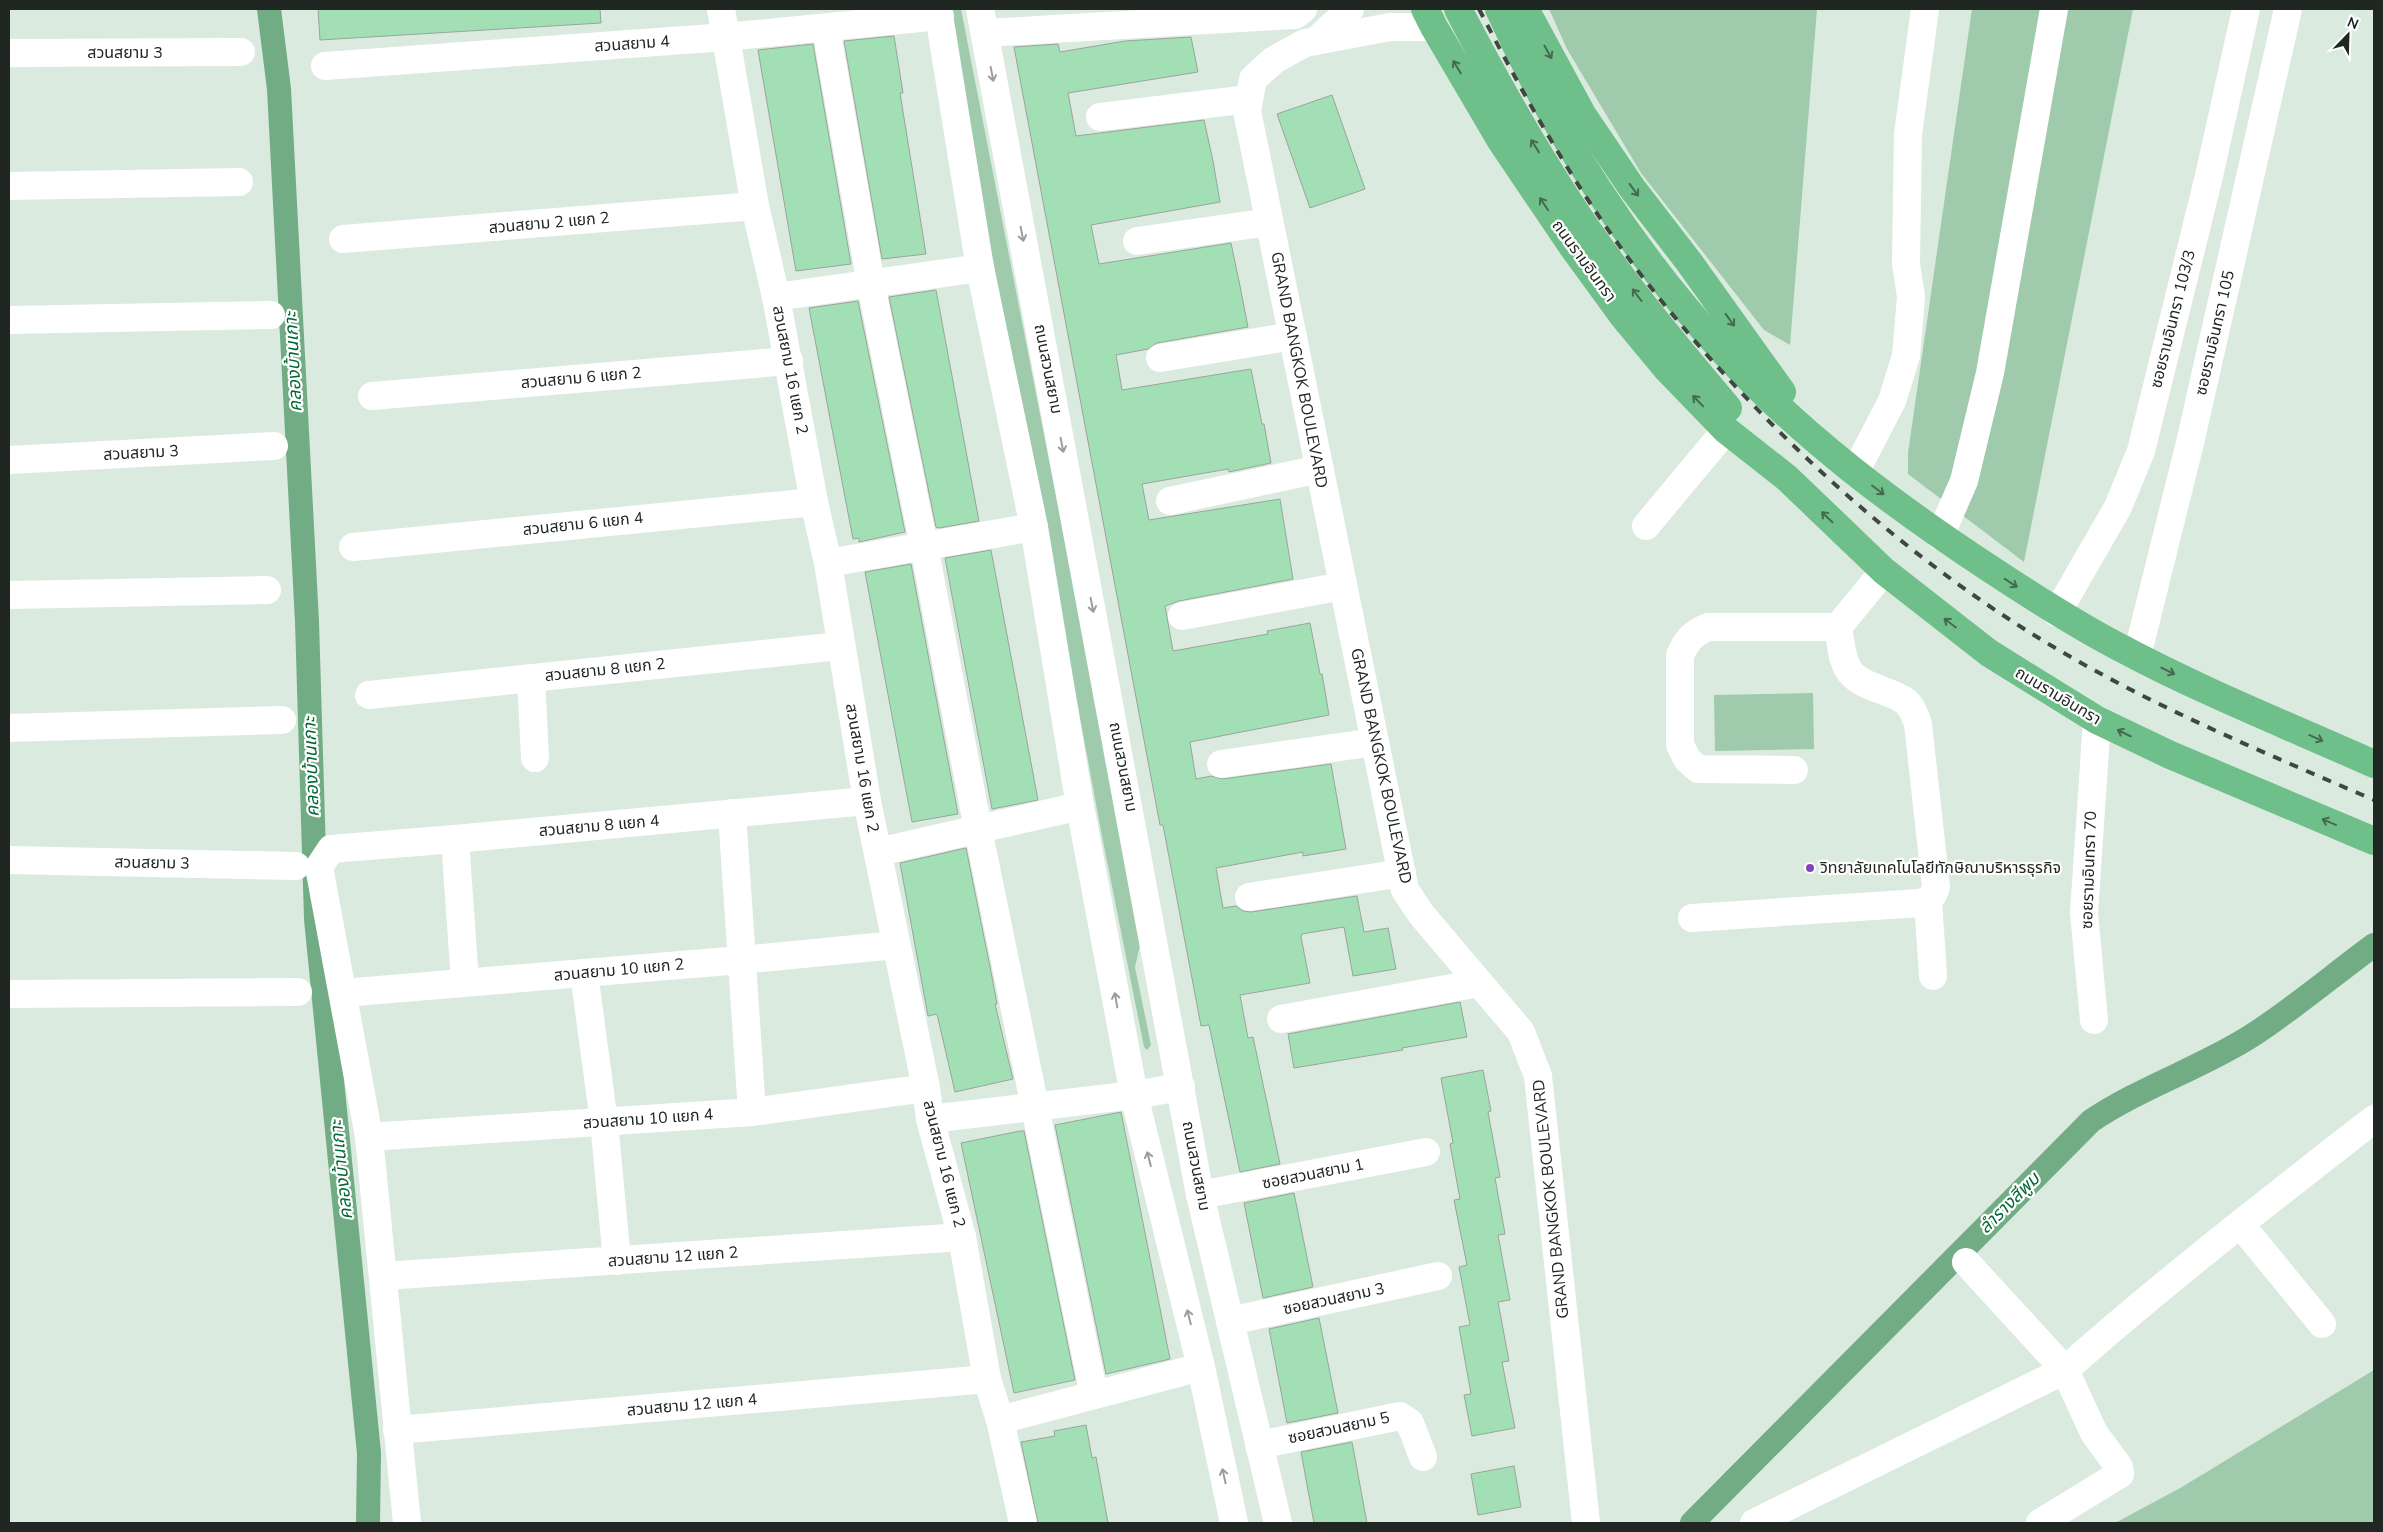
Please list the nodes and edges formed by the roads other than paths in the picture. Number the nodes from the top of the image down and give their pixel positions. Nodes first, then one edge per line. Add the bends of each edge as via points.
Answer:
1 (721, 9) edge
2 (1303, 9) edge
3 (1350, 9) edge
4 (1458, 9) edge
5 (1499, 9) edge
6 (1525, 9) edge
7 (1925, 9) edge
8 (2054, 9) edge
9 (2246, 9) edge
10 (2288, 9) edge
11 (939, 13) edge
12 (1386, 18) edge
13 (1430, 18) edge
14 (982, 21) edge
15 (826, 28) junction
16 (726, 37) junction
17 (1316, 41) junction
18 (241, 52) dead end
19 (9, 53) edge
20 (325, 66) dead end
21 (1249, 99) junction
22 (1100, 117) dead end
23 (239, 182) dead end
24 (9, 186) edge
25 (755, 206) junction
26 (1269, 222) junction
27 (343, 239) dead end
28 (1137, 241) dead end
29 (980, 268) junction
30 (871, 284) junction
31 (776, 297) junction
32 (271, 315) dead end
33 (9, 320) edge
34 (1293, 336) junction
35 (1160, 358) dead end
36 (789, 361) junction
37 (372, 396) dead end
38 (1726, 430) junction
39 (1814, 436) junction
40 (274, 446) dead end
41 (9, 460) edge
42 (1320, 469) junction
43 (1855, 472) junction
44 (1787, 478) junction
45 (1170, 501) dead end
46 (814, 502) junction
47 (1034, 526) junction
48 (1646, 526) dead end
49 (1940, 536) junction
50 (924, 546) junction
51 (353, 547) dead end
52 (828, 563) junction
53 (1884, 571) junction
54 (1343, 586) junction
55 (267, 590) dead end
56 (9, 595) edge
57 (2058, 613) junction
58 (1182, 616) dead end
59 (1838, 627) junction
60 (840, 646) junction
61 (2137, 656) junction
62 (532, 678) junction
63 (369, 695) dead end
64 (282, 720) dead end
65 (2097, 720) junction
66 (9, 728) edge
67 (1375, 742) junction
68 (535, 758) dead end
69 (1222, 764) dead end
70 (2374, 764) edge
71 (1794, 770) dead end
72 (867, 801) junction
73 (1080, 806) junction
74 (732, 813) junction
75 (978, 829) junction
76 (454, 840) junction
77 (2374, 841) edge
78 (878, 852) junction
79 (9, 860) edge
80 (296, 866) dead end
81 (1402, 873) junction
82 (1249, 897) dead end
83 (1928, 901) junction
84 (1692, 918) dead end
85 (896, 945) junction
86 (740, 960) junction
87 (584, 973) junction
88 (1933, 976) dead end
89 (465, 982) junction
90 (1480, 983) junction
91 (298, 992) dead end
92 (343, 993) junction
93 (9, 994) edge
94 (1281, 1019) dead end
95 (2094, 1020) dead end
96 (1181, 1087) junction
97 (926, 1088) junction
98 (1134, 1095) junction
99 (1033, 1105) junction
100 (752, 1112) junction
101 (930, 1119) junction
102 (2374, 1119) edge
103 (604, 1122) junction
104 (370, 1137) junction
105 (1426, 1152) dead end
106 (1200, 1195) junction
107 (2240, 1224) junction
108 (962, 1237) junction
109 (617, 1260) junction
110 (1966, 1262) dead end
111 (384, 1276) junction
112 (1438, 1276) dead end
113 (1230, 1321) junction
114 (2322, 1324) dead end
115 (1201, 1367) junction
116 (2065, 1370) junction
117 (988, 1379) junction
118 (1094, 1395) junction
119 (1000, 1420) junction
120 (398, 1430) junction
121 (1259, 1445) junction
122 (1423, 1457) dead end
123 (406, 1523) edge
124 (1023, 1523) edge
125 (1234, 1523) edge
126 (1278, 1523) edge
127 (1586, 1523) edge
128 (1754, 1523) edge
129 (2040, 1523) edge

1 - 16 street, สวนสยาม 16 แยก 2
2 - 14 street via 1295,14
3 - 17 street, GRAND BANGKOK BOULEVARD
44 -> 4 highway, ถนนรามอินทรา via 1666,333 1587,229 1491,72
5 - 39 highway via 1529,71 1585,167 1650,263 1695,319 1768,397
6 -> 39 highway via 1582,114 1632,188
7 - 43 street via 1908,134 1906,264 1911,297 1906,356 1892,402
8 - 49 street via 1990,373 1964,481
9 - 57 street, ซอยรามอินทรา 103/3 via 2141,451 2118,507
10 - 61 street, ซอยรามอินทรา 105 via 2193,433
11 - 15 street, สวนสยาม 4
11 - 29 street
12 - 13 street, GRAND BANGKOK BOULEVARD
12 - 17 street, GRAND BANGKOK BOULEVARD via 1352,36
38 -> 13 highway, ถนนรามอินทรา via 1667,369 1583,262 1501,141
14 -> 96 street, ถนนสวนสยาม
15 - 16 street, สวนสยาม 4
15 - 30 street
16 - 20 street, สวนสยาม 4
16 - 25 street, สวนสยาม 16 แยก 2
17 - 21 street, GRAND BANGKOK BOULEVARD via 1274,60 1253,79
18 - 19 street, สวนสยาม 3
21 - 22 street
21 - 26 street, GRAND BANGKOK BOULEVARD via 1247,111
23 - 24 street
25 - 27 street, สวนสยาม 2 แยก 2
25 - 31 street, สวนสยาม 16 แยก 2
26 - 28 street
26 - 34 street, GRAND BANGKOK BOULEVARD
29 - 30 street
29 - 47 street
30 - 31 street
30 - 50 street
31 - 36 street, สวนสยาม 16 แยก 2
32 - 33 street
34 - 35 street
34 - 42 street, GRAND BANGKOK BOULEVARD
36 - 37 street, สวนสยาม 6 แยก 2
36 - 46 street, สวนสยาม 16 แยก 2
38 - 44 highway, ถนนรามอินทรา
38 - 48 street
39 - 43 highway
40 - 41 street, สวนสยาม 3
42 - 45 street
42 - 54 street, GRAND BANGKOK BOULEVARD
43 -> 49 highway
53 -> 44 highway, ถนนรามอินทรา
46 - 51 street, สวนสยาม 6 แยก 4
46 - 52 street, สวนสยาม 16 แยก 2
47 - 50 street
47 - 73 street
49 -> 57 highway
50 - 52 street
50 - 75 street
52 - 60 street, สวนสยาม 16 แยก 2
53 - 59 street
65 -> 53 highway, ถนนรามอินทรา via 1989,653
54 - 58 street
54 - 67 street, GRAND BANGKOK BOULEVARD
55 - 56 street
57 - 61 highway
59 - 71 street via 1708,627 1694,632 1680,655 1680,745 1686,759 1698,769
59 - 83 street via 1844,661 1851,672 1862,681 1905,701 1918,724 1936,887
60 - 62 street, สวนสยาม 8 แยก 2
60 - 72 street, สวนสยาม 16 แยก 2
61 -> 70 highway
62 - 63 street, สวนสยาม 8 แยก 2
62 - 68 street
64 - 66 street
77 -> 65 highway, ถนนรามอินทรา via 2168,754
65 - 95 street, ซอยรามอินทรา 70 via 2084,913
67 - 69 street
67 - 81 street, GRAND BANGKOK BOULEVARD
72 - 74 street, สวนสยาม 8 แยก 4
72 - 78 street, สวนสยาม 16 แยก 2
73 - 75 street
98 -> 73 street
74 - 76 street, สวนสยาม 8 แยก 4
74 - 86 street
75 - 78 street
75 - 99 street
76 - 89 street
76 - 92 street, สวนสยาม 8 แยก 4 via 331,849 320,867
78 - 85 street, สวนสยาม 16 แยก 2
79 - 80 street, สวนสยาม 3
81 - 82 street
81 - 90 street, GRAND BANGKOK BOULEVARD via 1405,890 1421,914
83 - 84 street
83 - 88 street
85 - 86 street, สวนสยาม 10 แยก 2
85 - 97 street, สวนสยาม 16 แยก 2
86 - 87 street, สวนสยาม 10 แยก 2
86 - 100 street
87 - 89 street, สวนสยาม 10 แยก 2
87 - 103 street
89 - 92 street, สวนสยาม 10 แยก 2
90 - 94 street
90 - 127 street, GRAND BANGKOK BOULEVARD via 1521,1032 1538,1076
91 - 93 street
92 - 104 street
96 - 98 street
96 - 106 street, ถนนสวนสยาม
97 - 100 street, สวนสยาม 10 แยก 4
97 - 101 street, สวนสยาม 16 แยก 2
98 - 99 street
115 -> 98 street
99 - 101 street
99 - 118 street
100 - 103 street, สวนสยาม 10 แยก 4
101 - 108 street, สวนสยาม 16 แยก 2
102 - 107 street
103 - 104 street, สวนสยาม 10 แยก 4
103 - 109 street
104 - 111 street
105 - 106 street, ซอยสวนสยาม 1
106 - 113 street, ถนนสวนสยาม
107 - 114 street
107 - 116 street
108 - 109 street, สวนสยาม 12 แยก 2
108 - 117 street, สวนสยาม 16 แยก 2
109 - 111 street, สวนสยาม 12 แยก 2
110 - 116 street
111 - 120 street
112 - 113 street, ซอยสวนสยาม 3
113 - 121 street, ถนนสวนสยาม
115 - 118 street
125 -> 115 street
116 - 128 street
116 - 129 street via 2094,1433 2119,1467 2120,1474
117 - 119 street, สวนสยาม 16 แยก 2
117 - 120 street, สวนสยาม 12 แยก 4
118 - 119 street
119 - 124 street, สวนสยาม 16 แยก 2
120 - 123 street
121 - 122 street, ซอยสวนสยาม 5 via 1400,1416 1410,1423
121 - 126 street, ถนนสวนสยาม

